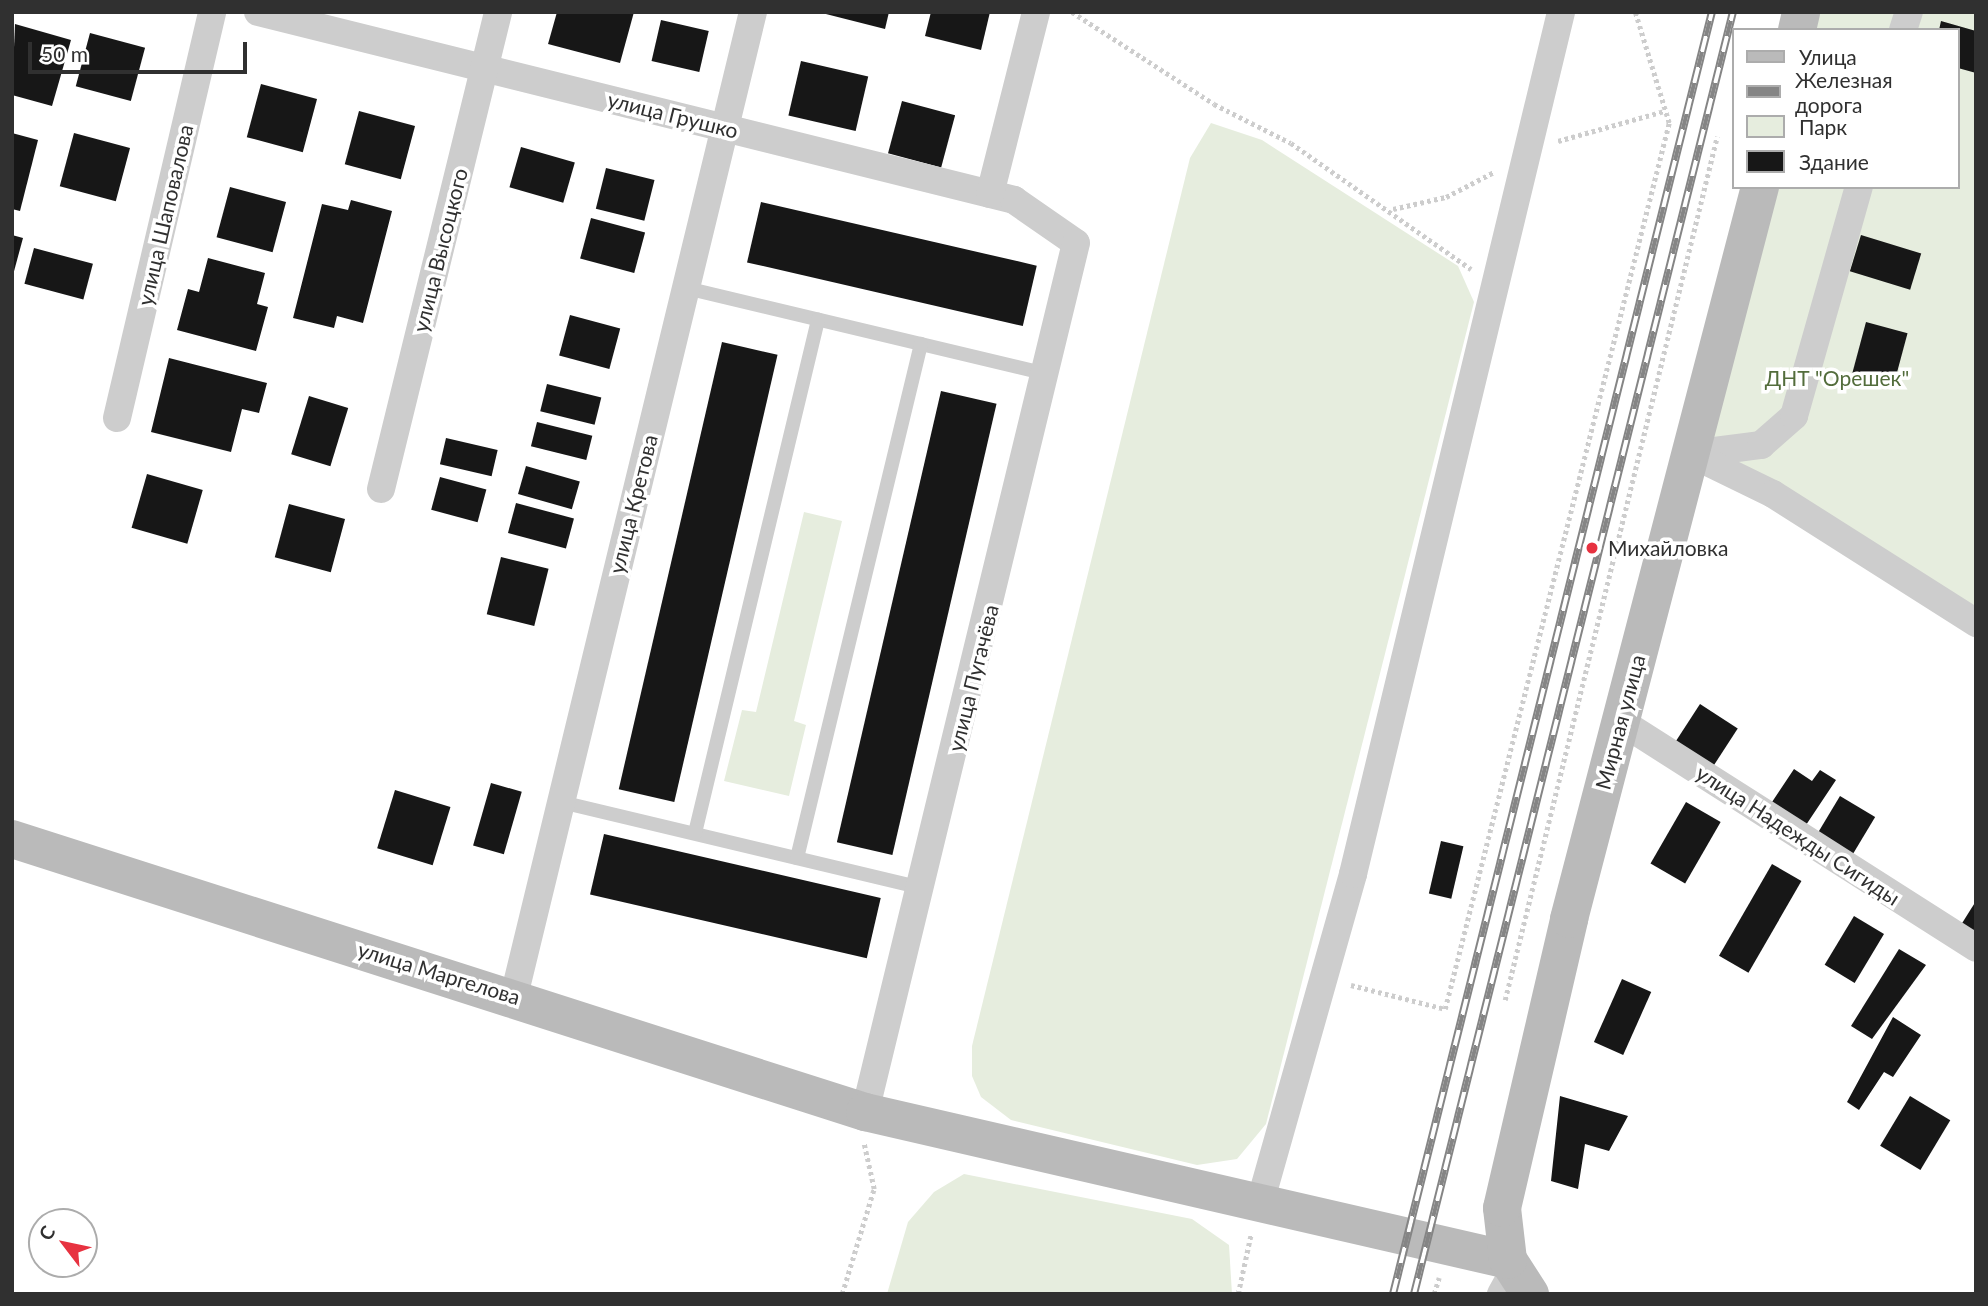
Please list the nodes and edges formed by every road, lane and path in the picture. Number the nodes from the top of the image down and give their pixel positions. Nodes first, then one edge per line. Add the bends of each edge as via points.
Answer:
1 (212, 12) edge
2 (258, 12) edge
3 (498, 12) edge
4 (753, 12) edge
5 (1036, 12) edge
6 (1073, 12) edge
7 (1561, 12) edge
8 (1635, 12) edge
9 (484, 68) junction
10 (1665, 111) junction
11 (725, 128) junction
12 (1717, 137) dead end
13 (1530, 149) junction
14 (1759, 189) edge
15 (1858, 189) edge
16 (990, 194) junction
17 (1393, 209) junction
18 (1076, 243) joint
19 (686, 288) junction
20 (1495, 290) junction
21 (818, 320) junction
22 (920, 344) junction
23 (1047, 374) junction
24 (117, 418) dead end
25 (1690, 454) junction
26 (381, 489) dead end
27 (1976, 624) edge
28 (1620, 721) junction
29 (561, 802) junction
30 (695, 834) junction
31 (12, 839) edge
32 (797, 858) junction
33 (921, 888) junction
34 (1976, 948) edge
35 (1323, 978) junction
36 (514, 996) junction
37 (1506, 1000) dead end
38 (865, 1112) junction
39 (1260, 1203) junction
40 (1513, 1280) edge
41 (842, 1294) edge
42 (1238, 1294) edge

1 - 24 street, улица Шаповалова
2 - 9 street, улица Грушко
3 - 9 street, улица Высоцкого
4 - 11 street, улица Кретова
5 - 16 street
6 - 17 path
7 - 13 street
8 - 10 path
9 - 11 street, улица Грушко
9 - 26 street, улица Высоцкого
10 - 13 path
10 - 35 path via 1669,123 1445,1009
11 - 16 street, улица Грушко
11 - 19 street, улица Кретова
12 - 37 path
13 - 17 path via 1446,197
13 - 20 street
14 - 25 street, Мирная улица
15 - 25 street via 1794,416 1761,445
16 - 18 street, улица Грушко via 1032,208
17 - 20 path
18 - 23 street, улица Пугачёва
19 - 21 lane
19 - 29 street, улица Кретова
20 - 35 street
21 - 22 lane
21 - 30 lane
22 - 23 lane
22 - 32 lane
23 - 33 street, улица Пугачёва
25 - 27 street via 1773,494
25 - 28 street, Мирная улица
28 - 34 street, улица Надежды Сигиды
28 - 40 street, Мирная улица via 1502,1208
29 - 30 lane
29 - 36 street, улица Кретова
30 - 32 lane
31 - 36 street, улица Маргелова
32 - 33 lane
33 - 38 street, улица Пугачёва
35 - 39 street
36 - 38 street, улица Маргелова
38 - 39 street, улица Маргелова
38 - 41 path via 865,1164 874,1189
39 - 40 street, улица Маргелова
39 - 42 path

